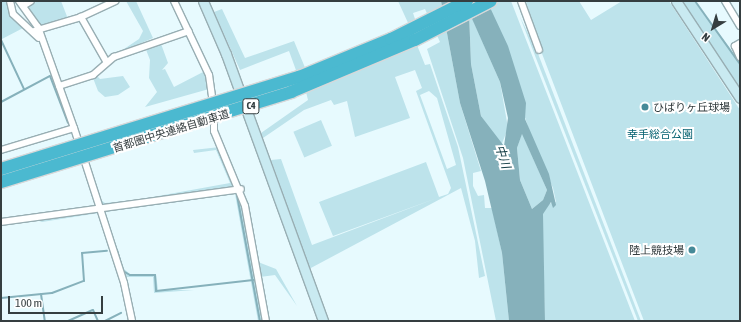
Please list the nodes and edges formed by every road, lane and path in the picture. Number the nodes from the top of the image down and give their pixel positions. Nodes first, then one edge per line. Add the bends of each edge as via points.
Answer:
1 (10, 1) edge
2 (31, 1) edge
3 (115, 1) edge
4 (174, 1) edge
5 (203, 1) edge
6 (467, 1) edge
7 (491, 1) edge
8 (521, 1) edge
9 (676, 1) edge
10 (725, 1) edge
11 (21, 3) edge
12 (81, 17) junction
13 (740, 26) edge
14 (36, 30) junction
15 (189, 31) junction
16 (740, 43) edge
17 (539, 50) dead end
18 (740, 57) edge
19 (106, 61) junction
20 (59, 86) junction
21 (740, 98) edge
22 (74, 128) junction
23 (1, 150) edge
24 (1, 169) edge
25 (1, 182) edge
26 (241, 189) junction
27 (100, 208) junction
28 (1, 222) edge
29 (132, 321) edge
30 (266, 321) edge
31 (322, 321) edge

1 - 14 street via 13,14
2 - 11 street
3 - 12 street
4 - 15 street
5 - 31 street via 232,68
6 - 24 highway, 首都圏中央連絡自動車道 / C4, bridge via 391,39 299,77
7 - 25 highway, 首都圏中央連絡自動車道 / C4, bridge via 415,40 291,92
8 - 17 street
9 - 21 street
10 - 13 street
11 - 14 street
12 - 14 street
12 - 19 street
14 - 20 street
15 - 19 street
15 - 26 street via 209,75 214,130
16 - 18 street via 735,46
19 - 20 street via 93,75
20 - 22 street
22 - 23 street
22 - 27 street
26 - 27 street
26 - 30 street
27 - 28 street
27 - 29 street via 124,283

